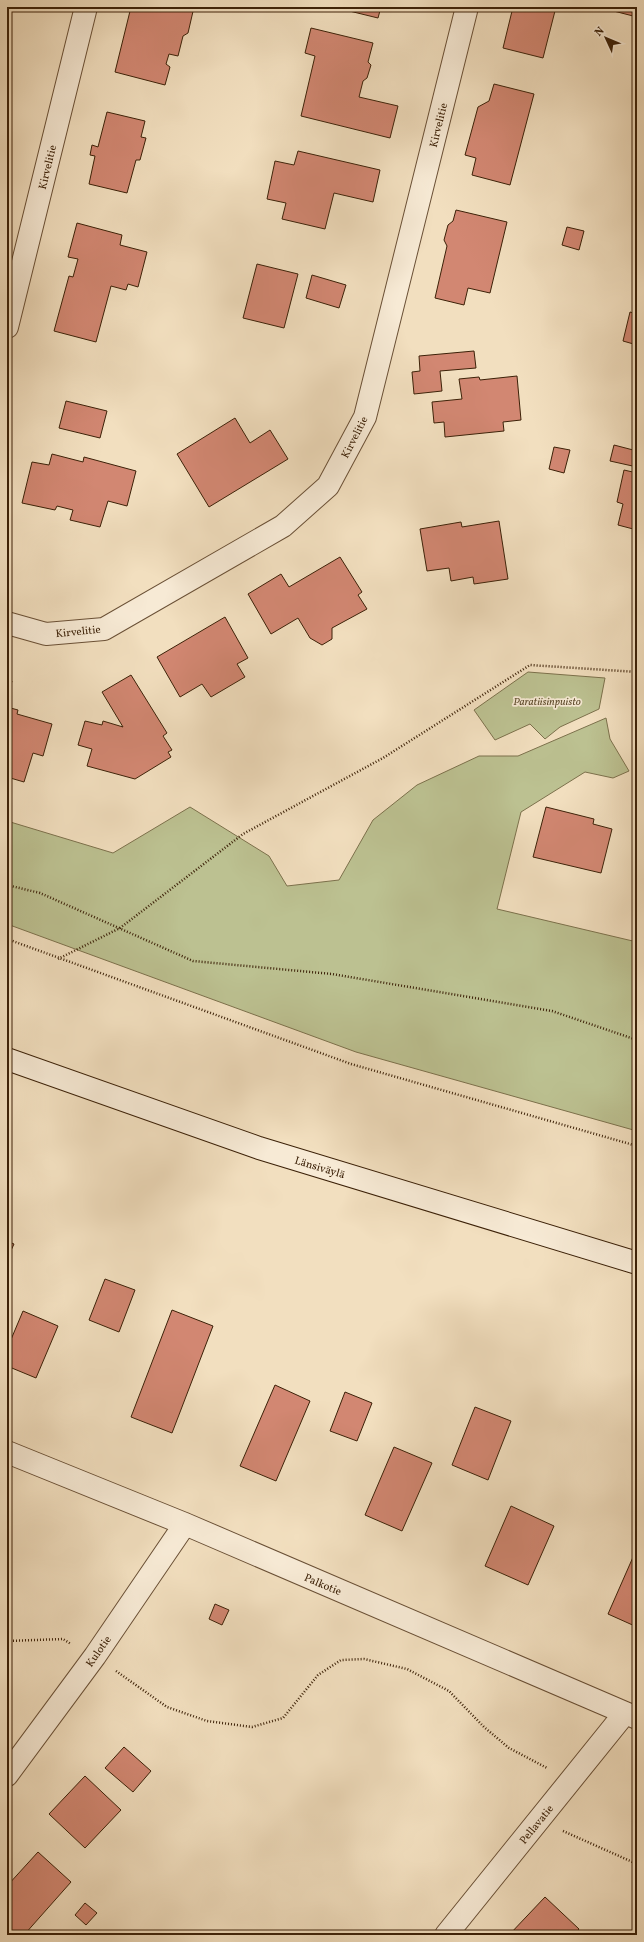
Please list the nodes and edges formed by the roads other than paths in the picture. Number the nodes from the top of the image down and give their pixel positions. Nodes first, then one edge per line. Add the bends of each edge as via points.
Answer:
1 (86, 7) edge
2 (467, 7) edge
3 (7, 327) edge
4 (7, 623) edge
5 (7, 1059) edge
6 (637, 1263) edge
7 (7, 1452) edge
8 (185, 1524) junction
9 (631, 1716) edge
10 (7, 1775) edge
11 (446, 1935) edge

1 - 3 street, Kirvelitie
2 - 4 street, Kirvelitie via 365,417 328,486 283,526 104,629 46,634
5 - 6 street, Länsiväylä via 259,1148
7 - 8 street, Palkotie
8 - 9 street, Palkotie
8 - 10 street, Kulotie via 95,1656
9 - 11 street, Pellavatie via 570,1780

